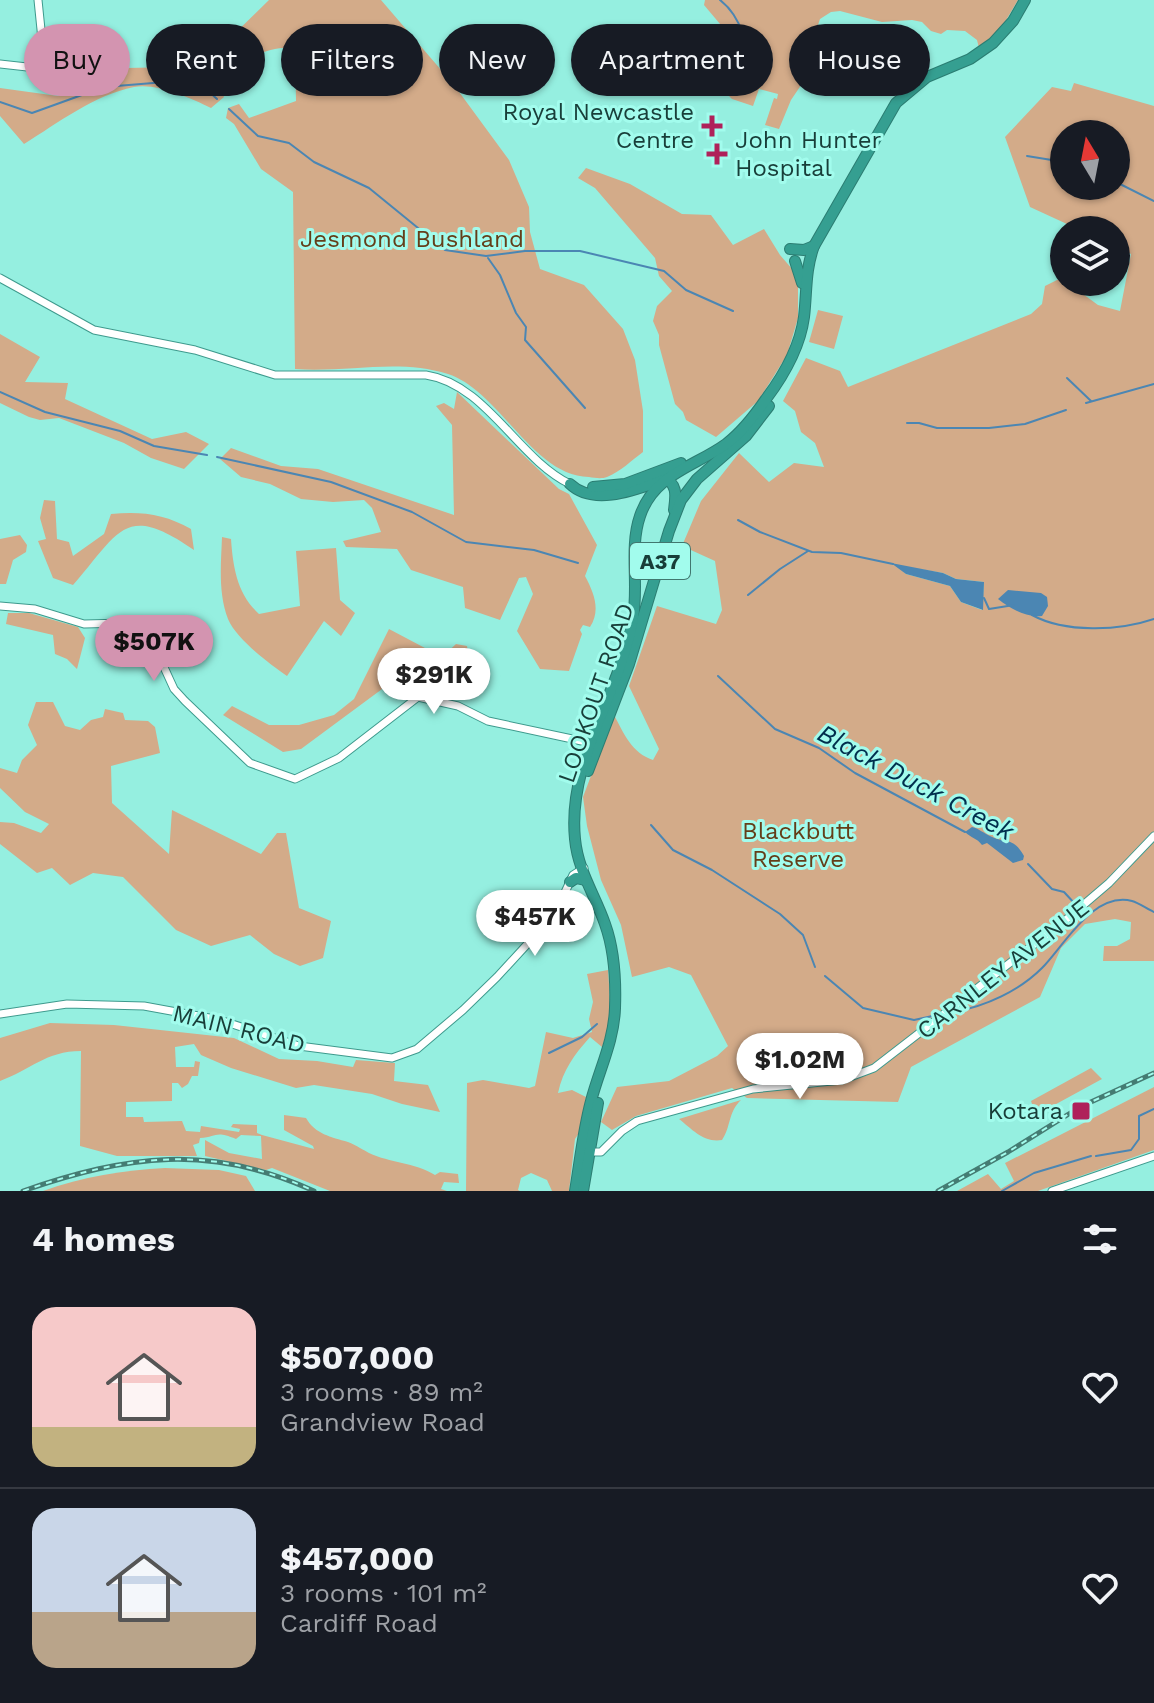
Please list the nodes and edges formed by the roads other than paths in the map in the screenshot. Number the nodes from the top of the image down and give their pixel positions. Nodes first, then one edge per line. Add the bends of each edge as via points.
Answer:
1 (38, 0) edge
2 (1025, 0) edge
3 (1031, 0) edge
4 (0, 64) edge
5 (814, 246) junction
6 (790, 249) dead end
7 (795, 261) dead end
8 (0, 278) edge
9 (805, 288) junction
10 (742, 435) junction
11 (713, 452) junction
12 (666, 479) junction
13 (570, 484) junction
14 (676, 490) junction
15 (630, 491) junction
16 (653, 492) junction
17 (641, 512) junction
18 (669, 531) junction
19 (0, 606) edge
20 (595, 741) junction
21 (1154, 836) edge
22 (576, 849) junction
23 (584, 872) junction
24 (570, 882) junction
25 (0, 1014) edge
26 (610, 1143) junction
27 (601, 1152) joint
28 (585, 1153) junction
29 (1154, 1156) edge
30 (575, 1191) edge
31 (583, 1191) edge
32 (1052, 1191) edge

1 - 4 main road via 45,69
2 - 5 highway, LOOKOUT ROAD / A37 via 993,43 927,77 896,103
3 - 10 highway, LOOKOUT ROAD / A37 via 996,49 917,89 892,116 821,246 808,326 795,362 775,399
5 - 6 highway
5 - 9 highway, LOOKOUT ROAD / A37
7 - 9 highway
8 - 13 main road via 94,330 195,350 275,375 426,375 447,380
9 - 10 highway, LOOKOUT ROAD / A37 via 794,353
10 - 11 highway, LOOKOUT ROAD
10 - 12 highway via 711,459
10 - 18 highway, LOOKOUT ROAD / A37 via 692,484
11 - 12 highway, LOOKOUT ROAD
11 - 13 highway via 620,485
12 - 13 highway via 604,490
12 - 14 highway
12 - 15 highway
12 - 16 highway, LOOKOUT ROAD
13 - 15 highway via 596,494
14 - 16 highway via 667,484
14 - 18 highway
15 - 17 highway via 642,495
16 - 17 highway, LOOKOUT ROAD
17 - 20 highway, LOOKOUT ROAD / A37 via 631,630
18 - 20 highway, LOOKOUT ROAD / A37 via 632,655
19 - 20 main road via 35,609 84,624 123,622 139,627 185,701 250,763 295,779 336,760 418,697 458,706 488,721
20 - 22 highway, LOOKOUT ROAD / A37 via 574,798
20 - 23 highway, LOOKOUT ROAD / A37 via 580,802
21 - 26 main road, CARNLEY AVENUE via 1068,918 874,1068 842,1080 741,1092 637,1121
22 - 23 highway, LOOKOUT ROAD / A37
22 - 24 main road, MAIN ROAD
23 - 24 highway
23 - 28 highway, A37 via 608,935 616,1004 591,1103
24 - 25 main road, MAIN ROAD via 551,918 463,1010 404,1055 381,1059 299,1046 220,1020 144,1006 67,1004
26 - 27 main road, CARNLEY AVENUE
26 - 28 main road, CARNLEY AVENUE
27 - 28 highway
28 - 30 highway, A37
28 - 31 highway, A37
29 - 32 main road

